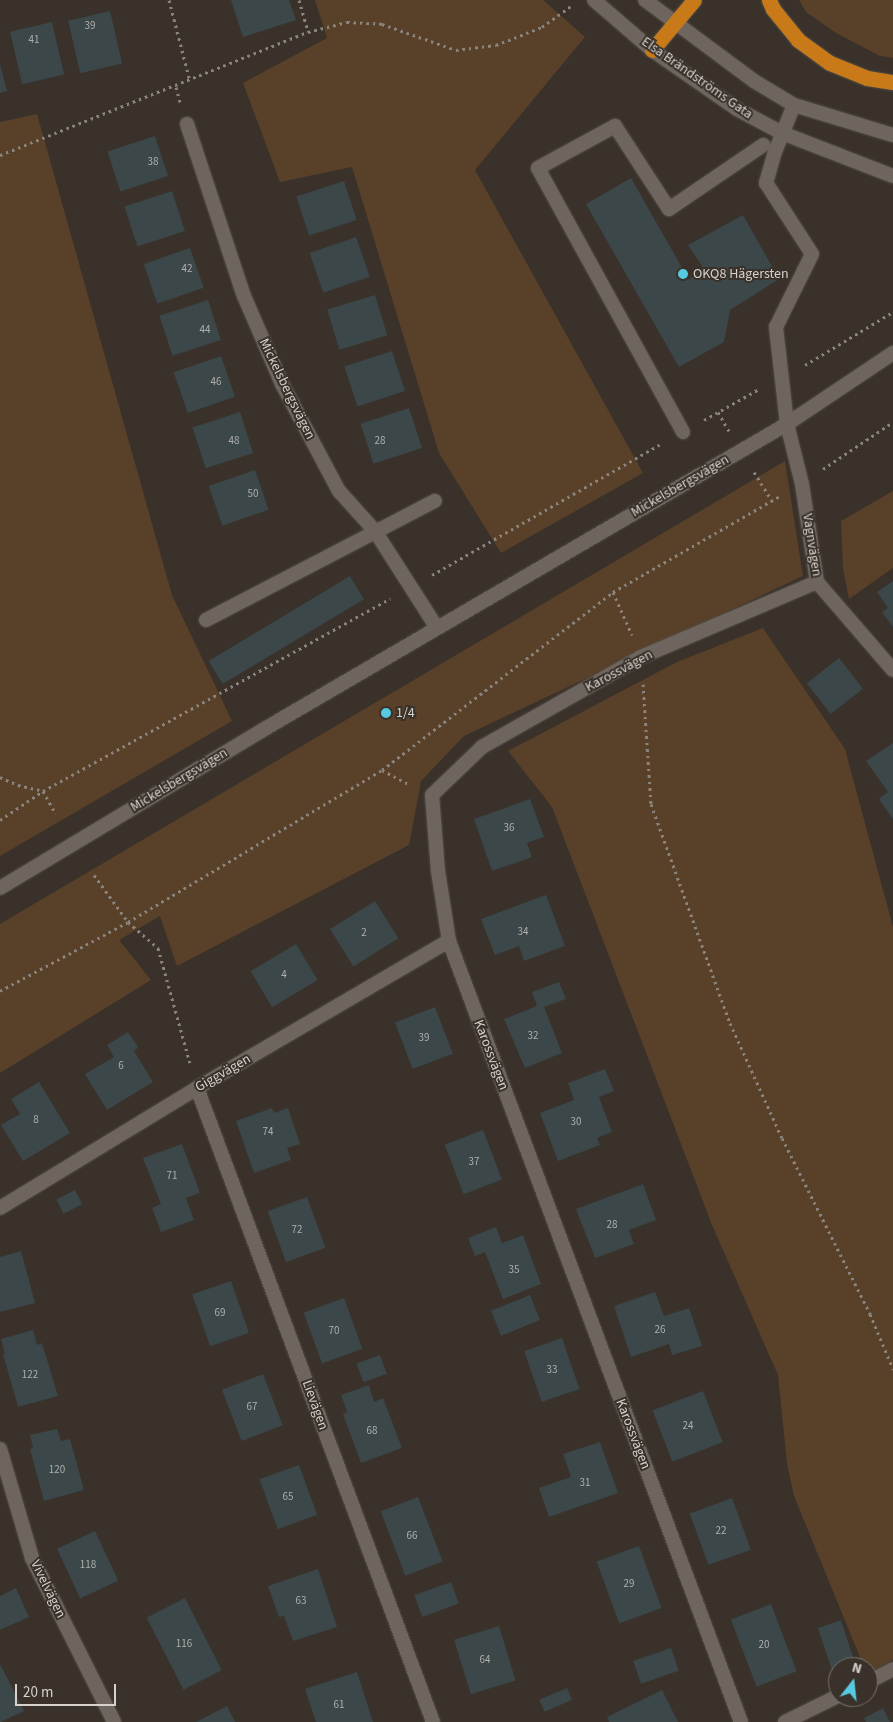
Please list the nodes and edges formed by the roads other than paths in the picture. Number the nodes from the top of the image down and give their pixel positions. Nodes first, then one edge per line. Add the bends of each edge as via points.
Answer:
1 (594, 0) edge
2 (645, 0) edge
3 (694, 0) edge
4 (769, 0) edge
5 (676, 22) junction
6 (652, 50) junction
7 (893, 82) edge
8 (794, 106) junction
9 (187, 124) dead end
10 (782, 133) junction
11 (893, 135) edge
12 (763, 145) dead end
13 (893, 176) edge
14 (893, 353) edge
15 (786, 424) junction
16 (683, 432) road end
17 (435, 501) dead end
18 (375, 530) junction
19 (817, 582) junction
20 (206, 620) dead end
21 (437, 628) junction
22 (893, 670) edge
23 (0, 888) edge
24 (449, 942) junction
25 (197, 1088) junction
26 (0, 1208) edge
27 (0, 1449) edge
28 (893, 1670) edge
29 (878, 1677) edge
30 (828, 1701) edge
31 (114, 1722) edge
32 (433, 1722) edge
33 (741, 1722) edge
34 (785, 1722) edge

1 - 6 street, Elsa Brändströms Gata
2 - 5 street
3 - 5 highway
4 - 7 highway via 798,40 830,63 867,78
5 - 6 highway
5 - 8 street via 754,81
6 - 10 street, Elsa Brändströms Gata via 737,109
8 - 10 street
8 - 11 street
9 - 18 street, Mickelsbergsvägen via 244,296 282,384 339,492
10 - 13 street, Elsa Brändströms Gata
10 - 15 street, Vagnvägen via 766,184 812,254 776,327
12 - 16 street via 669,209 616,126 538,168
14 - 15 street, Mickelsbergsvägen
15 - 19 street, Vagnvägen via 802,484
15 - 21 street, Mickelsbergsvägen
17 - 18 street
18 - 20 street
18 - 21 street, Mickelsbergsvägen
19 - 22 street, Vagnvägen
19 - 24 street, Karossvägen via 641,657 482,747 432,795 438,871
21 - 23 street, Mickelsbergsvägen
24 - 25 street, Giggvägen
24 - 33 street, Karossvägen
25 - 26 street, Giggvägen
25 - 32 street, Lievägen
27 - 31 street, Vivelvägen via 32,1558
28 - 29 street
30 - 34 street

